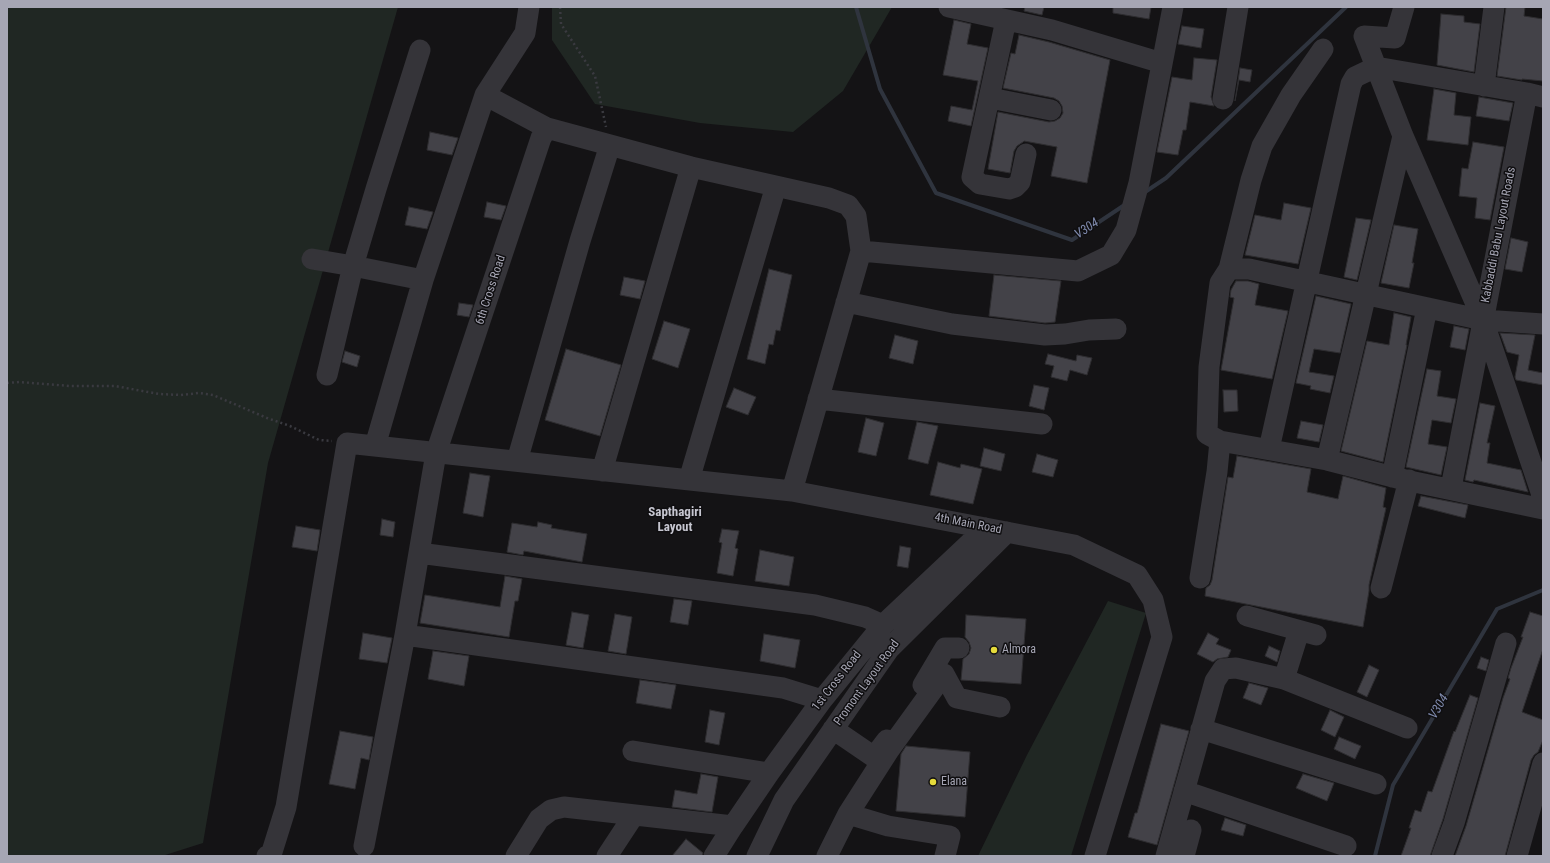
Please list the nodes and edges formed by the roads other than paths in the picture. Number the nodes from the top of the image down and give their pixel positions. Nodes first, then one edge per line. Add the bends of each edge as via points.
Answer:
1 (528, 7) edge
2 (949, 7) edge
3 (1173, 7) edge
4 (1238, 7) edge
5 (1404, 7) edge
6 (1494, 7) edge
7 (1006, 20) junction
8 (1323, 48) dead end
9 (420, 50) dead end
10 (1162, 63) junction
11 (1376, 67) junction
12 (1484, 86) junction
13 (485, 95) junction
14 (1535, 95) edge
15 (990, 98) junction
16 (1223, 99) dead end
17 (1051, 110) dead end
18 (547, 128) junction
19 (1403, 136) junction
20 (610, 145) junction
21 (1026, 154) dead end
22 (691, 167) junction
23 (776, 186) junction
24 (861, 251) junction
25 (312, 260) dead end
26 (353, 266) junction
27 (1229, 269) junction
28 (423, 280) junction
29 (1306, 282) junction
30 (1365, 294) junction
31 (846, 302) junction
32 (1427, 308) junction
33 (1483, 320) junction
34 (1543, 322) edge
35 (1116, 329) dead end
36 (327, 375) dead end
37 (818, 399) junction
38 (1042, 424) dead end
39 (1220, 441) junction
40 (375, 446) junction
41 (1269, 449) junction
42 (436, 453) junction
43 (1327, 460) junction
44 (517, 461) junction
45 (602, 471) junction
46 (1400, 478) junction
47 (689, 480) junction
48 (1450, 488) junction
49 (792, 491) junction
50 (1543, 498) edge
51 (1543, 509) edge
52 (986, 528) junction
53 (1007, 532) junction
54 (419, 553) junction
55 (1200, 578) dead end
56 (1381, 588) dead end
57 (1247, 616) dead end
58 (882, 625) junction
59 (405, 635) junction
60 (1506, 642) dead end
61 (959, 648) dead end
62 (1284, 679) junction
63 (822, 700) junction
64 (1000, 707) dead end
65 (1407, 728) dead end
66 (1202, 729) junction
67 (833, 730) junction
68 (633, 751) dead end
69 (1543, 763) edge
70 (769, 773) junction
71 (1376, 784) dead end
72 (1184, 791) junction
73 (848, 814) junction
74 (634, 815) junction
75 (733, 826) junction
76 (1191, 830) dead end
77 (364, 846) dead end
78 (1346, 846) dead end
79 (267, 856) edge
80 (516, 856) edge
81 (607, 856) edge
82 (714, 856) edge
83 (757, 856) edge
84 (828, 856) edge
85 (945, 856) edge
86 (1095, 856) edge
87 (1166, 856) edge
88 (1184, 856) edge
89 (1442, 856) edge
90 (1516, 856) edge

1 - 13 street via 525,33
2 - 7 street
3 - 10 street
4 - 16 street
5 - 11 street via 1395,38 1364,36
6 - 12 street
7 - 10 street via 1052,30
7 - 15 street
8 - 27 street via 1291,95 1262,146
9 - 26 street
10 - 24 street via 1139,183 1126,230 1111,255 1078,271
11 - 12 street, Kabbaddi Babu Layout Roads
11 - 19 street
11 - 29 street via 1355,77 1351,84
12 - 14 street, Kabbaddi Babu Layout Roads
13 - 18 street
13 - 28 street
14 - 33 street, Kabbaddi Babu Layout Roads
15 - 17 street
15 - 21 street via 972,177 980,184 1009,189 1015,187 1020,182
18 - 20 street
18 - 42 street, 6th Cross Road via 541,138
19 - 30 street
19 - 33 street
20 - 22 street
20 - 44 street
22 - 23 street
22 - 45 street
23 - 24 street via 848,205 856,216
23 - 47 street
24 - 31 street
25 - 26 street
26 - 28 street
26 - 36 street
27 - 29 street via 1249,269
27 - 39 street via 1220,283 1210,367 1207,434
28 - 40 street
29 - 30 street
29 - 41 street
30 - 32 street
30 - 43 street
31 - 35 street via 952,324 1045,335
31 - 37 street
32 - 33 street
32 - 46 street
33 - 34 street, Kabbaddi Babu Layout Roads
33 - 48 street
33 - 50 street
37 - 38 street
37 - 49 street
39 - 41 street
39 - 55 street
40 - 42 street, 4th Main Road
40 - 79 street, 4th Main Road via 347,443 286,806 271,855
41 - 43 street
42 - 44 street, 4th Main Road
42 - 54 street, 6th Cross Road
43 - 46 street
44 - 45 street, 4th Main Road
45 - 47 street, 4th Main Road
46 - 48 street
46 - 56 street via 1405,500
47 - 49 street, 4th Main Road
48 - 51 street
49 - 52 street, 4th Main Road
52 - 53 street, 4th Main Road
52 - 58 street, 1st Cross Road
53 - 67 street, Promont Layout Road via 889,649
53 - 86 street, 4th Main Road via 1074,545 1137,575 1152,600 1162,638
54 - 58 street via 815,605
54 - 59 street, 6th Cross Road
57 - 62 street via 1307,633
58 - 63 street, 1st Cross Road
59 - 63 street via 783,688
59 - 77 street, 6th Cross Road
60 - 89 street via 1454,823
61 - 67 street via 946,648 874,757
62 - 65 street
62 - 66 street via 1236,668 1223,670 1215,681
63 - 70 street, 1st Cross Road
64 - 73 street via 957,698 944,674 889,750
66 - 71 street
66 - 72 street
67 - 83 street, Promont Layout Road via 784,800
68 - 70 street
69 - 90 street
70 - 75 street, 1st Cross Road
72 - 78 street
72 - 87 street
73 - 84 street
73 - 85 street via 888,826 950,836
74 - 75 street
74 - 80 street via 564,807 552,810 539,819
74 - 81 street
75 - 82 street, 1st Cross Road
76 - 88 street

